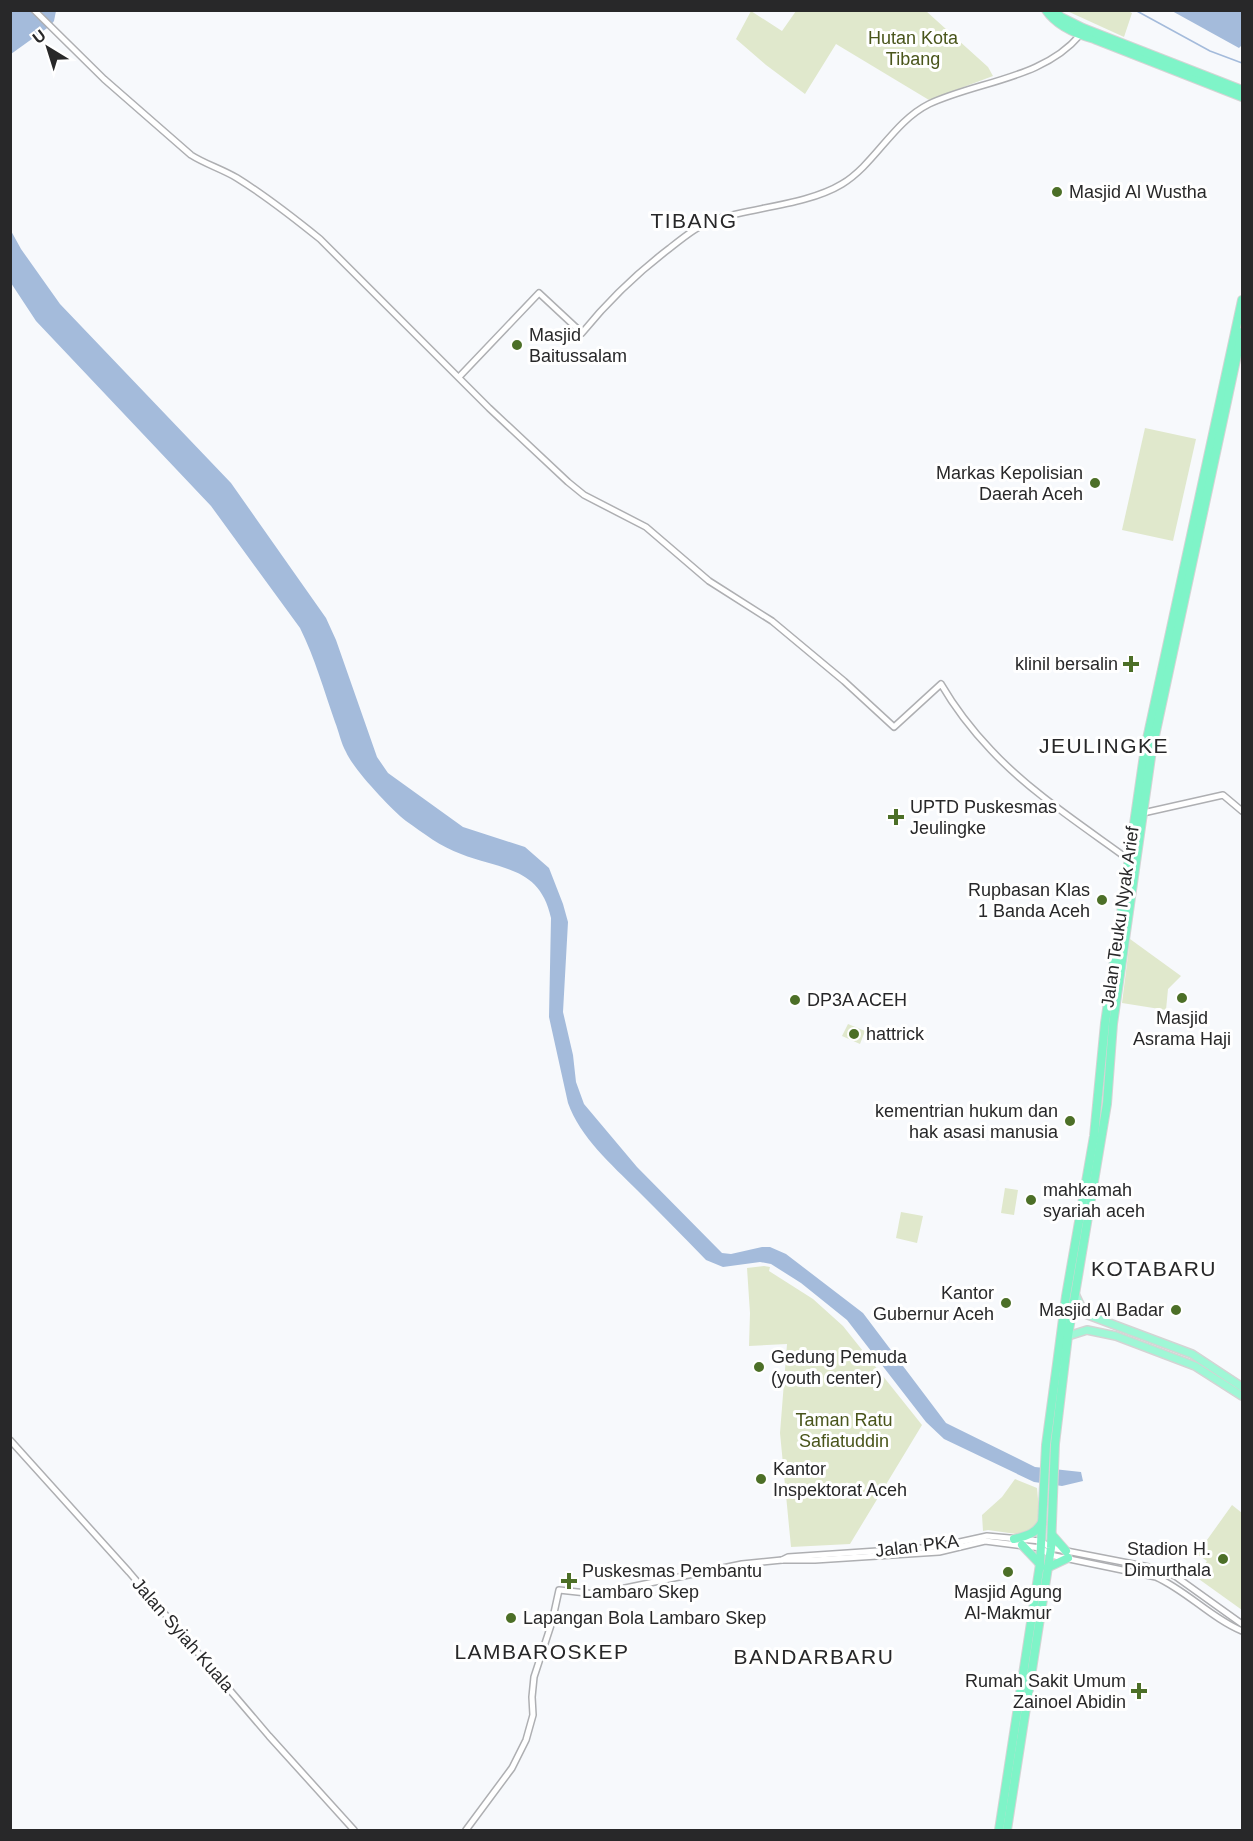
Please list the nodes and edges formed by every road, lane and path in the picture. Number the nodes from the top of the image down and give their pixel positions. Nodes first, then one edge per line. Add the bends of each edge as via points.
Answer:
1 (34, 10) edge
2 (1046, 10) edge
3 (1053, 10) edge
4 (1080, 35) junction
5 (1242, 90) edge
6 (1242, 97) edge
7 (1242, 300) edge
8 (1242, 332) edge
9 (459, 377) junction
10 (1177, 618) junction
11 (1144, 800) junction
12 (1165, 808) junction
13 (1242, 811) edge
14 (1143, 813) junction
15 (1128, 859) junction
16 (1082, 1230) junction
17 (1075, 1294) junction
18 (1068, 1336) junction
19 (1230, 1383) junction
20 (1242, 1387) edge
21 (1242, 1396) edge
22 (10, 1440) edge
23 (1049, 1490) junction
24 (1043, 1520) junction
25 (1052, 1535) junction
26 (1014, 1539) junction
27 (1041, 1544) junction
28 (1022, 1545) junction
29 (1050, 1551) junction
30 (1067, 1555) junction
31 (782, 1560) junction
32 (1044, 1566) junction
33 (1159, 1569) junction
34 (1156, 1577) junction
35 (1195, 1590) junction
36 (1189, 1597) junction
37 (1218, 1606) junction
38 (1212, 1614) junction
39 (1242, 1624) edge
40 (1242, 1631) edge
41 (1009, 1792) junction
42 (354, 1830) edge
43 (466, 1830) edge
44 (999, 1830) edge
45 (1007, 1830) edge

1 - 9 street via 104,79 191,155 235,177 320,240
2 - 4 highway via 1057,22
3 - 5 highway via 1083,28
4 - 6 highway
4 - 9 street via 1034,69 925,106 835,188 720,218 697,228 632,278 582,333 539,293
7 - 10 highway, Jalan Teuku Nyak Arief
8 - 10 highway, Jalan Teuku Nyak Arief
9 - 15 street via 576,489 646,527 709,581 772,621 894,727 941,684 992,752
10 - 11 highway, Jalan Teuku Nyak Arief
10 - 15 highway, Jalan Teuku Nyak Arief via 1151,713
11 - 12 street via 1152,807
11 - 14 highway, Jalan Teuku Nyak Arief
12 - 13 street via 1223,795
12 - 14 street
14 - 16 highway, Jalan Teuku Nyak Arief via 1113,1024 1107,1104
15 - 16 highway, Jalan Teuku Nyak Arief
16 - 17 highway, Jalan Teuku Nyak Arief
16 - 23 highway, Jalan Teuku Nyak Arief via 1066,1296 1045,1459
17 - 18 highway, Jalan Teuku Nyak Arief
17 - 19 main road via 1088,1315 1192,1354
18 - 19 main road via 1088,1330 1116,1336
18 - 23 highway, Jalan Teuku Nyak Arief
19 - 20 main road
19 - 21 main road
22 - 42 street, Jalan Syiah Kuala
23 - 24 highway, Jalan Teuku Nyak Arief
23 - 25 highway, Jalan Teuku Nyak Arief
24 - 26 highway via 1035,1532
24 - 27 highway, Jalan Teuku Nyak Arief
25 - 29 highway, Jalan Teuku Nyak Arief
25 - 30 highway
26 - 27 street, Jalan PKA
26 - 31 street, Jalan PKA via 987,1536 937,1547
27 - 28 street, Jalan PKA
27 - 29 street, Jalan PKA
27 - 32 highway, Jalan Teuku Nyak Arief
28 - 31 street, Jalan PKA via 985,1541 929,1553
28 - 32 highway
29 - 30 street
29 - 32 highway, Jalan Teuku Nyak Arief
30 - 32 highway
30 - 33 street
30 - 34 street
31 - 43 street, Jalan PKA via 742,1564 596,1594 559,1590 534,1677 533,1715 526,1740 512,1768
32 - 41 highway
33 - 34 street
33 - 35 street
34 - 36 street
35 - 36 street
35 - 37 street
36 - 38 street
37 - 38 street
37 - 39 street
38 - 40 street
41 - 44 highway
41 - 45 highway

